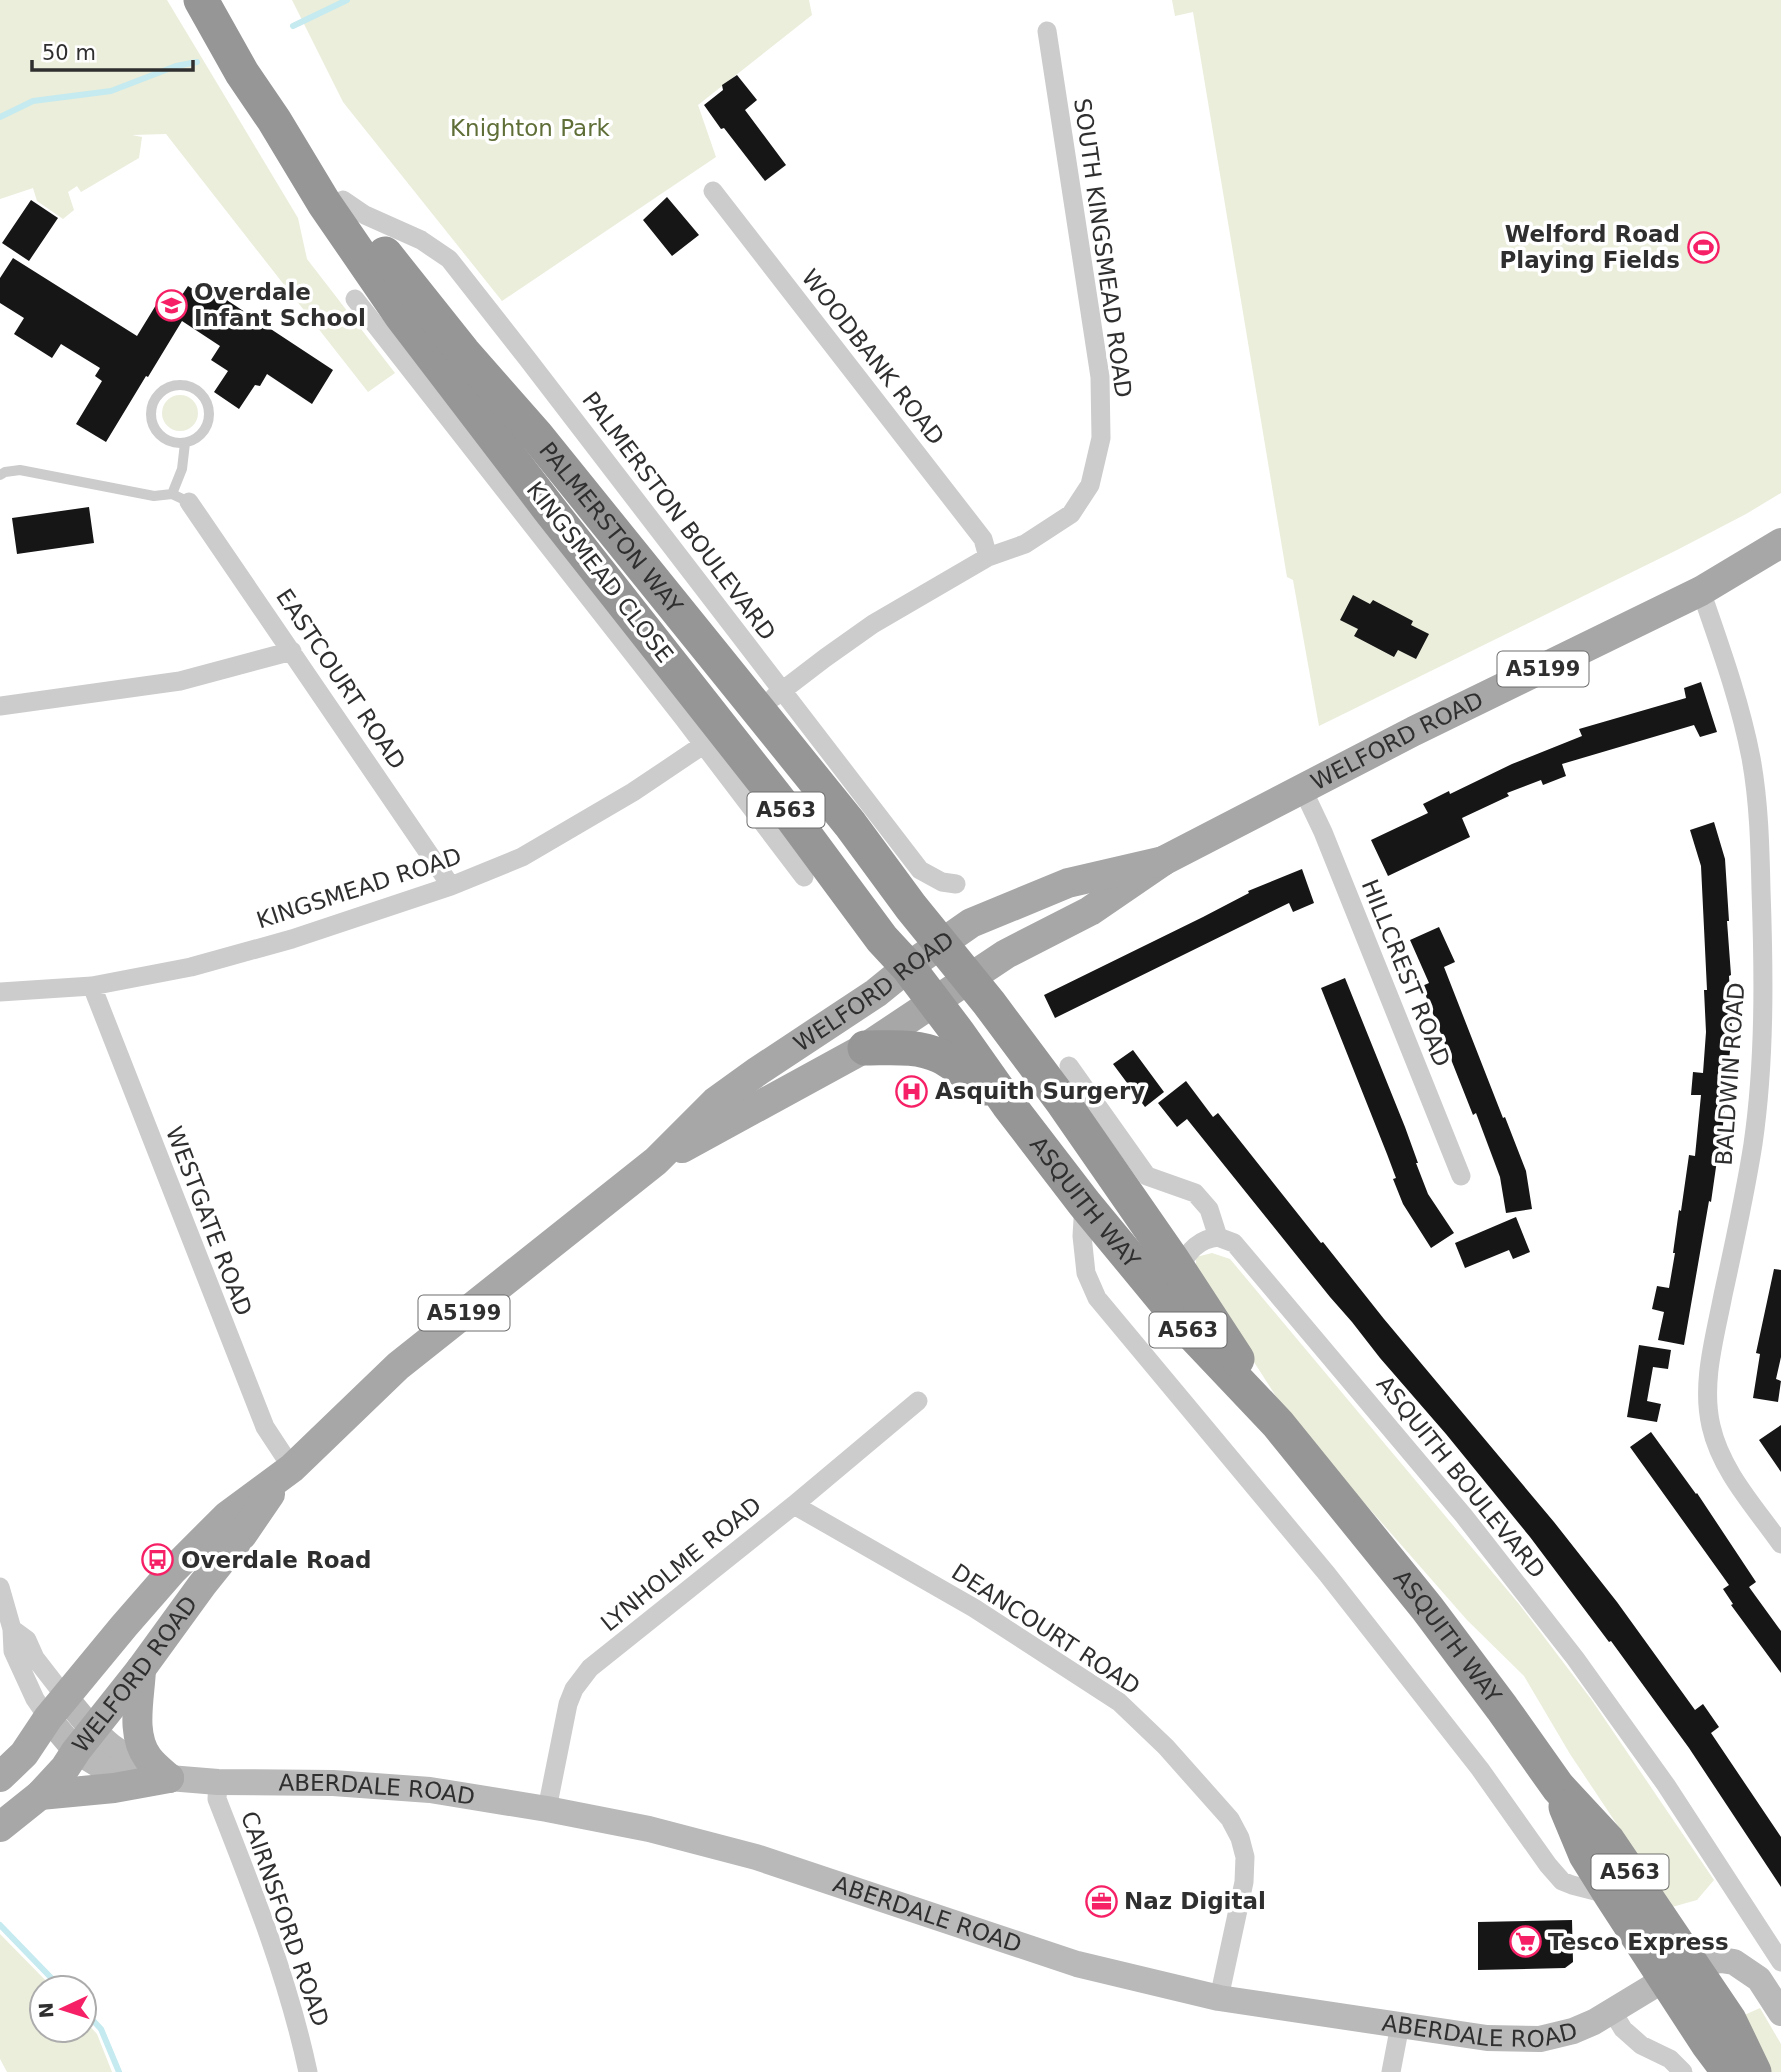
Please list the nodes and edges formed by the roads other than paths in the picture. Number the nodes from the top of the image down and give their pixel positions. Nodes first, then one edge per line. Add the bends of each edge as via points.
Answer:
1 (201, 0) edge
2 (1047, 31) dead end
3 (274, 120) junction
4 (713, 191) dead end
5 (343, 200) junction
6 (355, 299) dead end
7 (185, 443) junction
8 (0, 475) edge
9 (181, 498) junction
10 (1781, 543) edge
11 (988, 557) junction
12 (1701, 591) junction
13 (292, 651) junction
14 (770, 701) junction
15 (0, 706) edge
16 (703, 746) junction
17 (1303, 790) junction
18 (791, 816) junction
19 (1163, 861) junction
20 (804, 877) dead end
21 (956, 884) dead end
22 (451, 886) junction
23 (941, 944) junction
24 (908, 967) junction
25 (968, 978) junction
26 (92, 986) junction
27 (0, 992) edge
28 (934, 1003) junction
29 (865, 1048) junction
30 (1069, 1066) dead end
31 (1008, 1104) junction
32 (656, 1161) junction
33 (1461, 1176) dead end
34 (1084, 1203) junction
35 (1218, 1237) junction
36 (1179, 1269) junction
37 (918, 1401) dead end
38 (1278, 1424) junction
39 (287, 1472) junction
40 (794, 1505) junction
41 (1781, 1544) edge
42 (0, 1587) edge
43 (12, 1629) junction
44 (141, 1669) junction
45 (57, 1708) junction
46 (84, 1741) junction
47 (158, 1776) junction
48 (0, 1777) edge
49 (218, 1782) junction
50 (1558, 1787) junction
51 (40, 1795) junction
52 (547, 1809) junction
53 (0, 1827) edge
54 (1611, 1895) junction
55 (1781, 1962) edge
56 (1678, 1972) junction
57 (1219, 1998) junction
58 (1612, 2011) junction
59 (1781, 2013) edge
60 (1400, 2025) junction
61 (308, 2072) edge
62 (1391, 2072) edge
63 (1684, 2072) edge
64 (1730, 2072) edge
65 (1754, 2072) edge

1 - 3 highway, PALMERSTON WAY / A563
2 - 11 street, SOUTH KINGSMEAD ROAD via 1100,377 1101,438 1090,485 1071,514 1025,544
3 - 5 highway, PALMERSTON WAY / A563
3 - 18 highway, PALMERSTON WAY / A563 via 401,315
4 - 11 street, WOODBANK ROAD via 982,539
5 - 14 highway, PALMERSTON WAY / A563 via 463,352
5 - 14 street, PALMERSTON BOULEVARD via 449,259
6 - 16 street, KINGSMEAD CLOSE
7 - 7 lane via 202,434 208,407 198,391 171,386 156,397 153,425 166,440
7 - 9 lane
8 - 9 lane via 20,470
9 - 13 street, EASTCOURT ROAD
10 - 12 main road, WELFORD ROAD / A5199
11 - 14 street, SOUTH KINGSMEAD ROAD via 873,624
12 - 17 main road, WELFORD ROAD / A5199
12 - 41 street, BALDWIN ROAD via 1735,691 1751,760 1759,822 1763,939 1757,1118 1707,1391 1711,1426 1724,1462
13 - 15 street via 180,681
13 - 22 street, EASTCOURT ROAD
14 - 18 highway via 750,722 749,732
14 - 21 street, PALMERSTON BOULEVARD via 920,870
14 - 23 highway, PALMERSTON WAY / A563 via 850,824
16 - 20 street, KINGSMEAD CLOSE
16 - 22 street, KINGSMEAD ROAD via 522,857
17 - 19 main road, WELFORD ROAD / A5199
17 - 33 street, HILLCREST ROAD
18 - 24 highway, PALMERSTON WAY / A563
19 - 23 main road, WELFORD ROAD / A5199 via 1068,883 971,923
19 - 25 main road, WELFORD ROAD / A5199 via 1090,911
22 - 26 street, KINGSMEAD ROAD via 292,939 191,967
23 - 24 main road, WELFORD ROAD / A5199
23 - 25 highway, ASQUITH WAY / A563
24 - 28 highway, ASQUITH WAY / A563
24 - 32 main road, WELFORD ROAD / A5199 via 715,1102
25 - 28 main road, WELFORD ROAD / A5199
25 - 36 highway, ASQUITH WAY / A563 via 1062,1101
26 - 27 street, KINGSMEAD ROAD
26 - 39 street, WESTGATE ROAD via 265,1427
28 - 29 main road, WELFORD ROAD / A5199
28 - 31 highway, ASQUITH WAY / A563
29 - 31 highway, A563 via 906,1048 934,1054
29 - 32 main road, WELFORD ROAD / A5199
30 - 35 street via 1147,1176 1195,1194 1209,1209
31 - 34 highway, ASQUITH WAY / A563
32 - 39 main road, WELFORD ROAD / A5199 via 398,1366
34 - 38 highway, ASQUITH WAY / A563 via 1188,1329
34 - 54 street via 1086,1273 1097,1298 1327,1574 1480,1769 1548,1865 1562,1881
35 - 36 street via 1196,1245
35 - 55 street, ASQUITH BOULEVARD via 1234,1243 1464,1516 1575,1658 1666,1784
36 - 38 highway, ASQUITH WAY / A563
37 - 40 street, LYNHOLME ROAD
38 - 50 highway, ASQUITH WAY / A563 via 1427,1608
39 - 44 main road, WELFORD ROAD / A5199
39 - 45 main road, WELFORD ROAD / A5199 via 227,1516 172,1571
40 - 52 street, LYNHOLME ROAD via 581,1678 564,1719
40 - 57 street, DEANCOURT ROAD via 974,1608 1119,1702 1230,1819 1245,1857 1244,1882
42 - 43 street
43 - 45 street via 27,1640
43 - 45 street via 13,1651 35,1699
44 - 46 main road, WELFORD ROAD / A5199
44 - 47 main road via 141,1746
45 - 46 street, ABERDALE ROAD
45 - 48 main road, WELFORD ROAD / A5199 via 24,1754
46 - 47 street, ABERDALE ROAD via 109,1771 132,1778
46 - 51 main road, WELFORD ROAD / A5199
47 - 49 street, ABERDALE ROAD
47 - 51 main road via 114,1788
49 - 52 street, ABERDALE ROAD via 378,1785
49 - 61 street, CAIRNSFORD ROAD via 217,1799 277,1959
50 - 54 highway, ASQUITH WAY / A563 via 1586,1855
50 - 56 highway, ASQUITH WAY / A563 via 1608,1841
51 - 53 main road, WELFORD ROAD / A5199
52 - 57 street, ABERDALE ROAD via 756,1857 1077,1964
54 - 56 highway, ASQUITH WAY / A563
56 - 58 street, ABERDALE ROAD
56 - 59 street via 1721,1959 1734,1962 1759,1979
56 - 64 highway, ASQUITH WAY / A563 via 1708,2044
56 - 65 highway, ASQUITH WAY / A563 via 1730,2020
57 - 60 street, ABERDALE ROAD
58 - 60 street, ABERDALE ROAD via 1573,2031 1540,2039 1487,2038
58 - 63 street via 1641,2045 1670,2059
60 - 62 street

